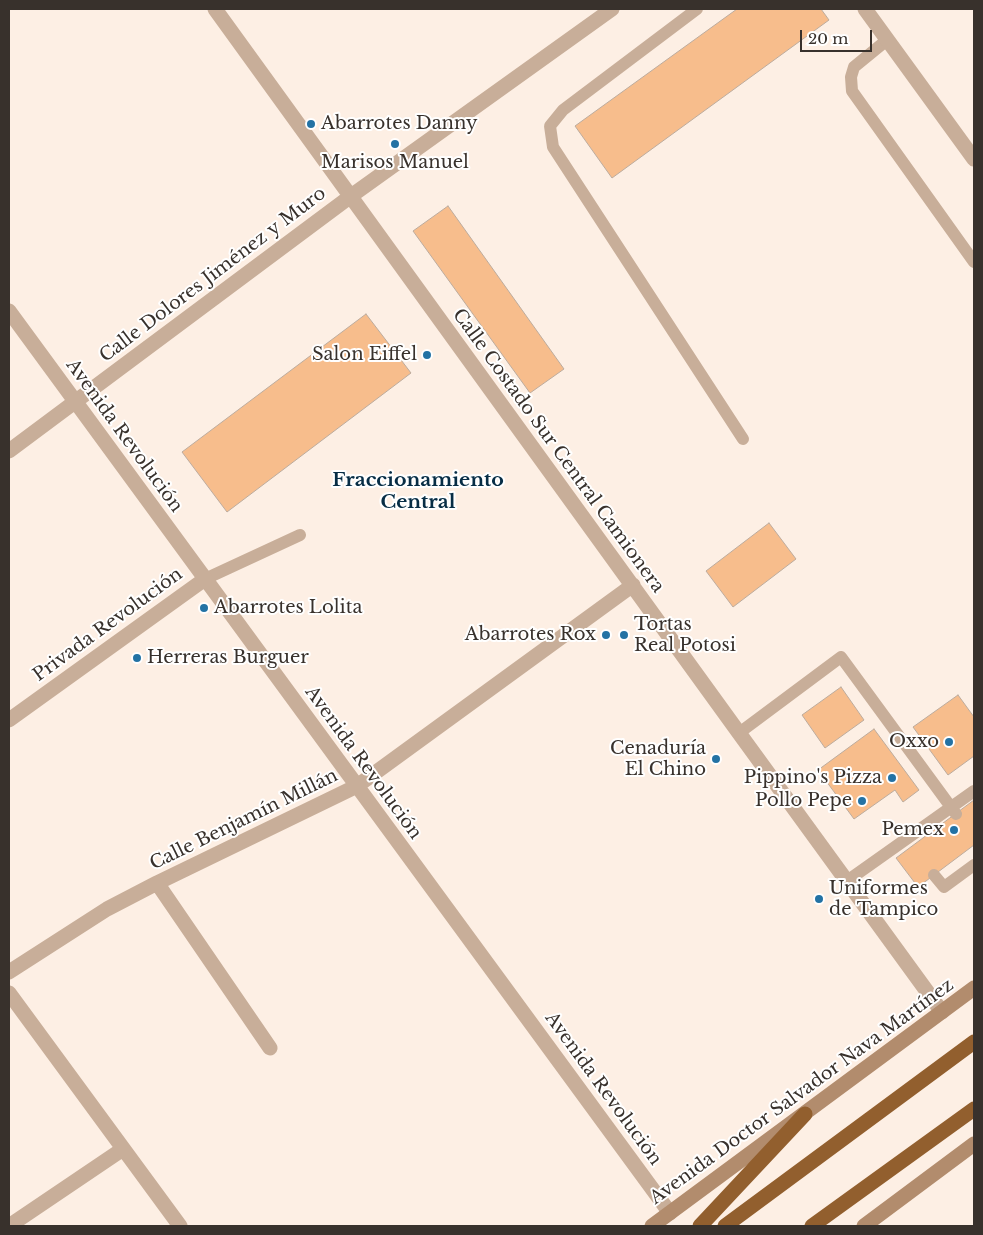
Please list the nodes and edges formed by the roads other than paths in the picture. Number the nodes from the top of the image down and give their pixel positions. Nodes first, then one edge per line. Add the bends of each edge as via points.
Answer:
1 (215, 9) edge
2 (612, 9) edge
3 (697, 9) edge
4 (865, 9) edge
5 (887, 40) junction
6 (974, 158) edge
7 (351, 196) junction
8 (974, 262) edge
9 (9, 311) edge
10 (75, 402) junction
11 (743, 439) dead end
12 (9, 451) edge
13 (300, 535) dead end
14 (205, 579) junction
15 (633, 585) junction
16 (9, 720) edge
17 (739, 733) junction
18 (357, 786) junction
19 (974, 791) edge
20 (953, 811) junction
21 (974, 865) edge
22 (934, 875) dead end
23 (847, 881) junction
24 (156, 883) junction
25 (9, 972) edge
26 (974, 988) edge
27 (9, 993) edge
28 (942, 1012) junction
29 (974, 1042) edge
30 (270, 1048) dead end
31 (974, 1109) edge
32 (805, 1114) junction
33 (974, 1144) edge
34 (123, 1149) junction
35 (670, 1212) junction
36 (9, 1226) edge
37 (180, 1226) edge
38 (652, 1226) edge
39 (700, 1226) edge
40 (725, 1226) edge
41 (812, 1226) edge
42 (864, 1226) edge

1 - 7 street, Calle Costado Sur Central Camionera
2 - 7 street, Calle Dolores Jiménez y Muro
3 - 11 lane via 563,110 550,126 553,147
4 - 5 street
5 - 6 street
5 - 8 lane via 854,67 852,91
7 - 10 street, Calle Dolores Jiménez y Muro
7 - 15 street, Calle Costado Sur Central Camionera
9 - 10 street, Avenida Revolución
10 - 12 street, Calle Dolores Jiménez y Muro
10 - 14 street, Avenida Revolución
13 - 14 lane
14 - 16 street, Privada Revolución
14 - 18 street, Avenida Revolución
15 - 17 street, Calle Costado Sur Central Camionera
15 - 18 street, Calle Benjamín Millán
17 - 20 lane via 841,658
17 - 23 street, Calle Costado Sur Central Camionera
18 - 24 street, Calle Benjamín Millán
18 - 35 street, Avenida Revolución
19 - 20 lane
20 - 23 lane via 911,842
21 - 22 lane via 944,887
23 - 28 street, Calle Costado Sur Central Camionera
24 - 25 street, Calle Benjamín Millán via 107,909
24 - 30 street
26 - 28 main road, Avenida Doctor Salvador Nava Martínez
27 - 34 street
28 - 32 main road, Avenida Doctor Salvador Nava Martínez
29 - 40 highway
31 - 41 highway
32 - 35 main road, Avenida Doctor Salvador Nava Martínez
32 - 39 highway
33 - 42 main road
34 - 36 street
34 - 37 street
35 - 38 main road, Avenida Doctor Salvador Nava Martínez

